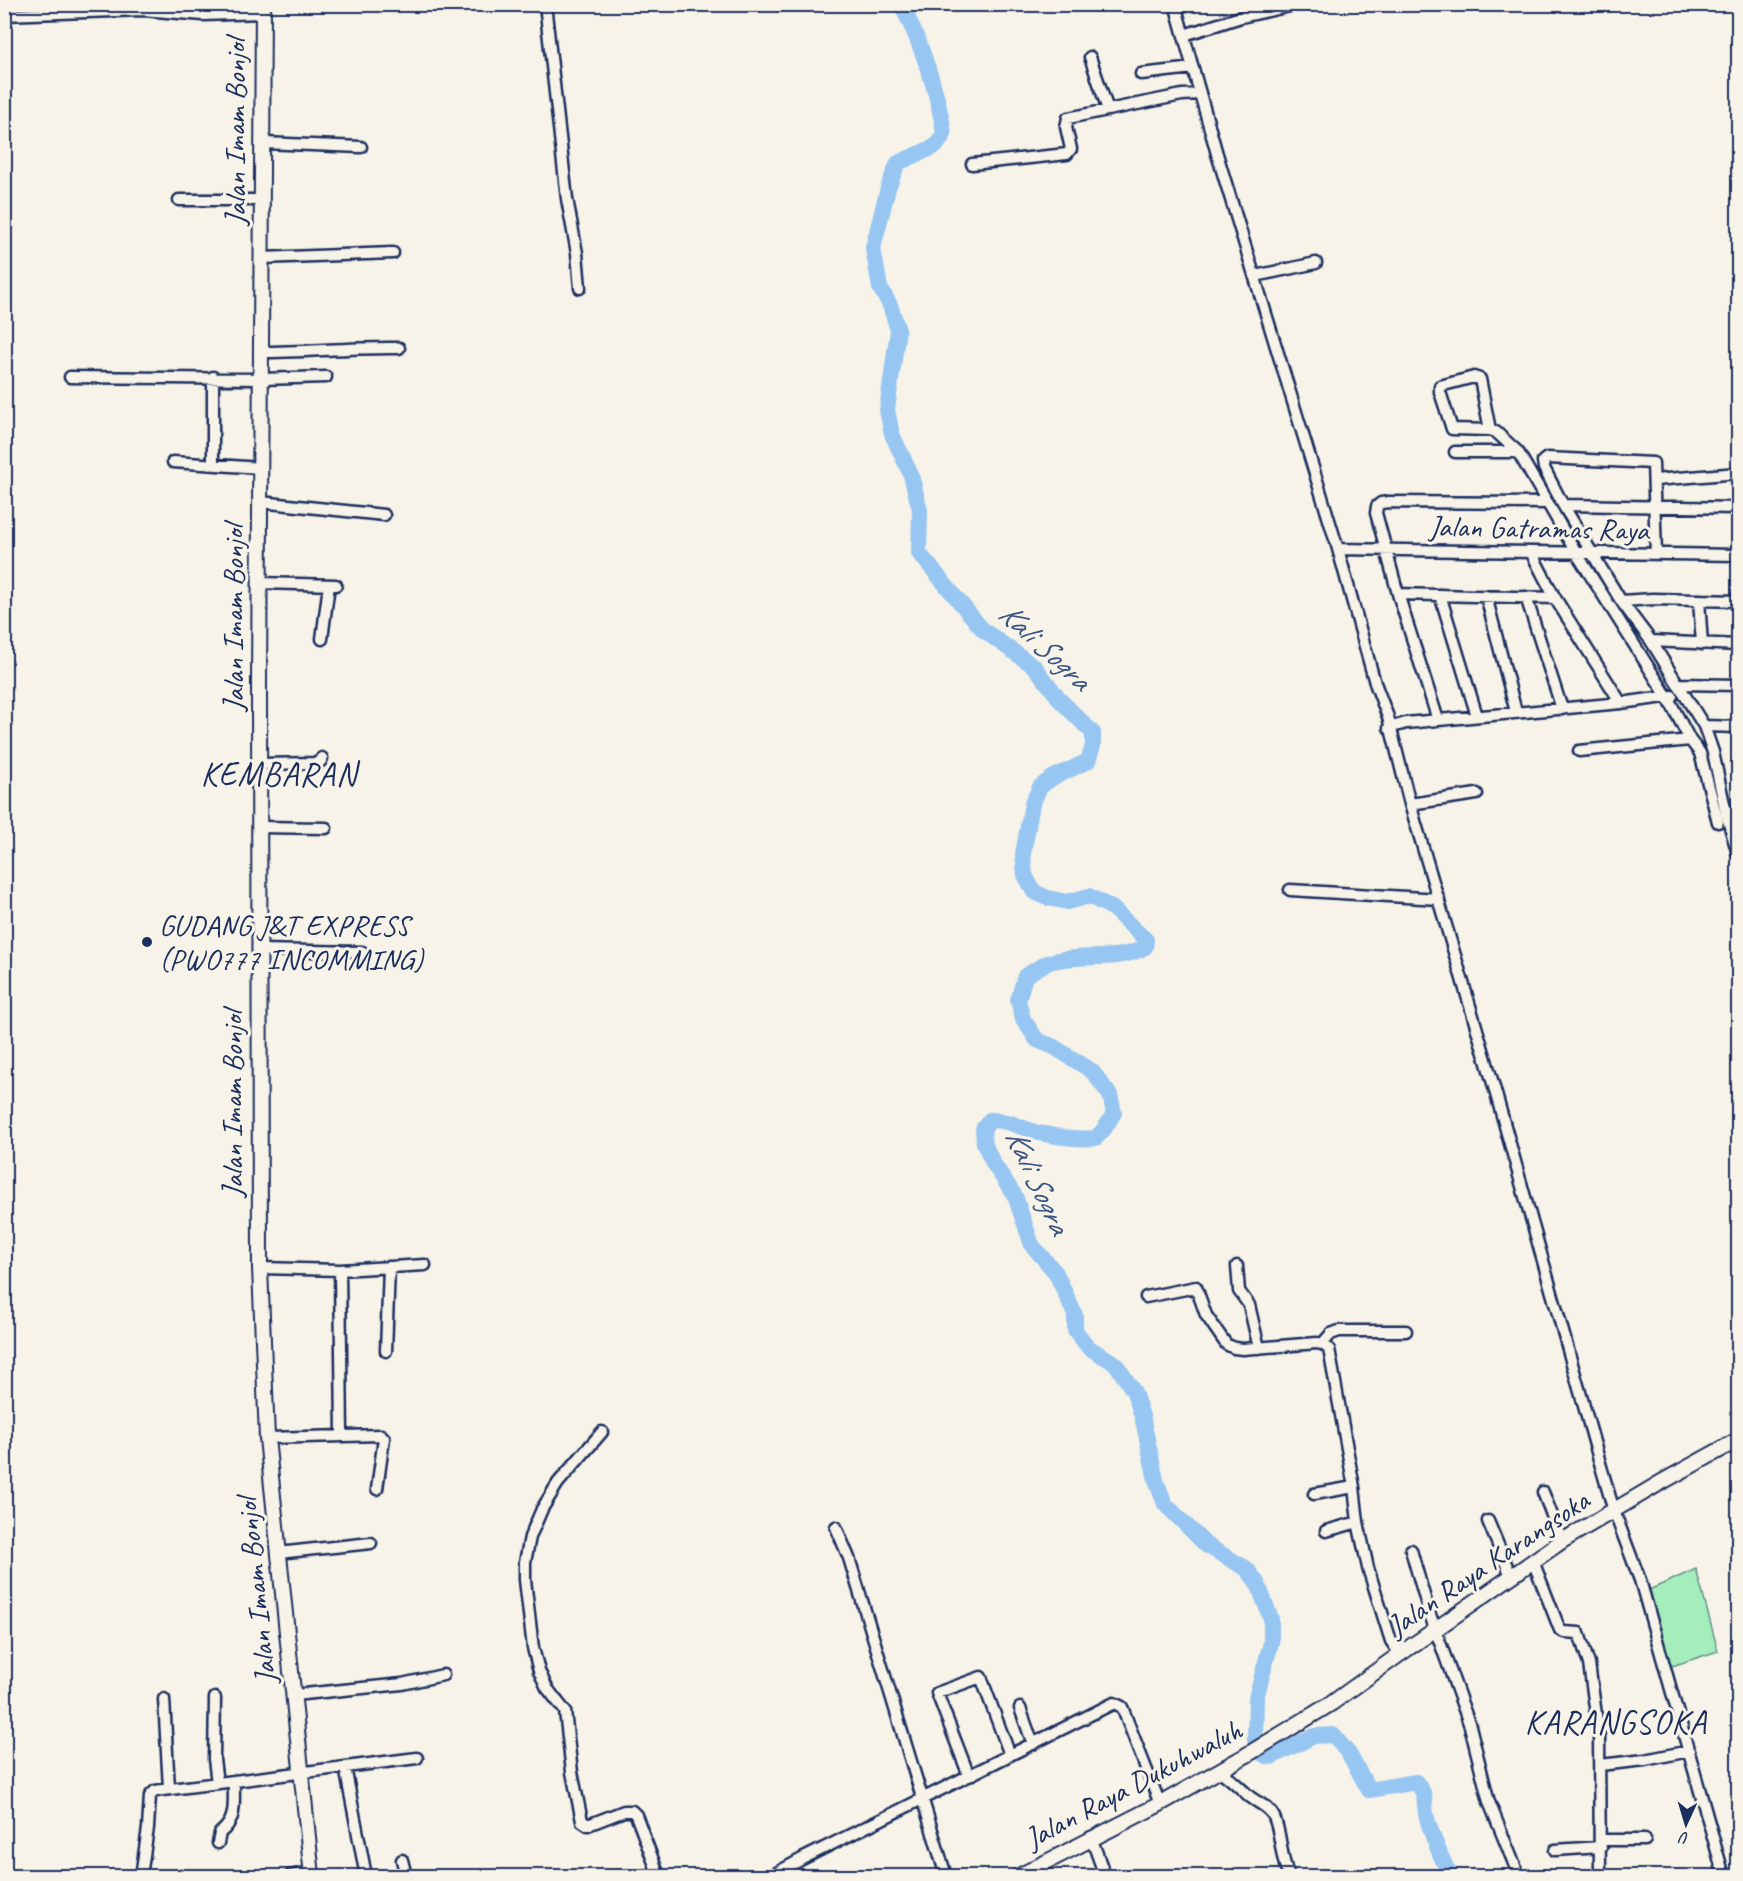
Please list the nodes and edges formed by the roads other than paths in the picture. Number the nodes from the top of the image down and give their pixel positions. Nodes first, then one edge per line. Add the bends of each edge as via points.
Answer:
1 (545, 4) edge
2 (1175, 4) edge
3 (1299, 4) edge
4 (263, 9) edge
5 (4, 15) edge
6 (1184, 35) junction
7 (1090, 57) dead end
8 (1193, 68) junction
9 (1141, 74) dead end
10 (1200, 94) junction
11 (1108, 110) junction
12 (263, 143) junction
13 (362, 147) dead end
14 (972, 164) dead end
15 (179, 200) dead end
16 (262, 200) junction
17 (393, 254) dead end
18 (262, 258) junction
19 (1316, 263) dead end
20 (1255, 276) junction
21 (580, 288) dead end
22 (399, 348) dead end
23 (261, 352) junction
24 (70, 377) dead end
25 (326, 377) dead end
26 (213, 378) junction
27 (262, 379) junction
28 (1491, 430) junction
29 (1455, 452) dead end
30 (1518, 452) junction
31 (173, 462) dead end
32 (213, 465) junction
33 (261, 468) junction
34 (1738, 473) edge
35 (1655, 480) junction
36 (260, 501) junction
37 (1548, 503) junction
38 (1563, 505) junction
39 (1654, 507) junction
40 (1738, 508) edge
41 (384, 515) dead end
42 (1338, 549) junction
43 (1385, 549) junction
44 (1531, 552) junction
45 (1577, 554) junction
46 (1594, 554) junction
47 (1656, 554) junction
48 (1738, 555) edge
49 (260, 584) junction
50 (1398, 594) junction
51 (1440, 595) junction
52 (1486, 596) junction
53 (1526, 597) junction
54 (1555, 598) junction
55 (1699, 600) junction
56 (1621, 601) junction
57 (1738, 601) edge
58 (322, 639) dead end
59 (1651, 640) junction
60 (1702, 644) junction
61 (1738, 645) edge
62 (1738, 685) edge
63 (1681, 687) junction
64 (1668, 698) junction
65 (1621, 703) junction
66 (1562, 709) junction
67 (1516, 712) junction
68 (1477, 716) junction
69 (1437, 720) junction
70 (1704, 726) junction
71 (1738, 727) edge
72 (1389, 728) junction
73 (1690, 740) junction
74 (1579, 751) dead end
75 (322, 758) dead end
76 (260, 764) junction
77 (1477, 794) dead end
78 (1410, 804) junction
79 (1738, 811) edge
80 (1722, 818) junction
81 (259, 827) junction
82 (326, 828) dead end
83 (1738, 854) edge
84 (1290, 890) dead end
85 (1439, 899) junction
86 (259, 950) junction
87 (362, 952) dead end
88 (425, 1265) dead end
89 (1237, 1266) dead end
90 (389, 1267) junction
91 (260, 1268) junction
92 (340, 1270) junction
93 (1146, 1297) dead end
94 (1406, 1331) dead end
95 (1322, 1344) junction
96 (1260, 1348) junction
97 (386, 1351) dead end
98 (602, 1432) dead end
99 (342, 1434) junction
100 (267, 1438) junction
101 (1738, 1440) edge
102 (1354, 1487) junction
103 (377, 1490) dead end
104 (1543, 1492) dead end
105 (1314, 1494) dead end
106 (1614, 1511) junction
107 (1488, 1521) dead end
108 (1358, 1522) junction
109 (836, 1527) dead end
110 (1326, 1531) dead end
111 (1562, 1541) junction
112 (371, 1543) dead end
113 (1411, 1550) dead end
114 (278, 1553) junction
115 (1533, 1561) junction
116 (1511, 1576) junction
117 (1436, 1630) junction
118 (1400, 1654) junction
119 (443, 1675) dead end
120 (294, 1695) junction
121 (215, 1698) dead end
122 (164, 1699) dead end
123 (1020, 1708) dead end
124 (1274, 1739) joint
125 (1033, 1744) junction
126 (1689, 1751) junction
127 (1010, 1755) junction
128 (417, 1758) dead end
129 (1600, 1765) junction
130 (345, 1767) junction
131 (1220, 1771) junction
132 (302, 1773) junction
133 (969, 1776) junction
134 (234, 1782) junction
135 (217, 1783) junction
136 (168, 1788) junction
137 (922, 1800) junction
138 (1160, 1804) junction
139 (1091, 1837) junction
140 (1645, 1840) dead end
141 (218, 1843) dead end
142 (1601, 1844) junction
143 (1555, 1850) dead end
144 (402, 1860) dead end
145 (312, 1874) edge
146 (141, 1876) edge
147 (290, 1876) edge
148 (366, 1876) edge
149 (406, 1876) edge
150 (659, 1876) edge
151 (771, 1876) edge
152 (946, 1876) edge
153 (1019, 1876) edge
154 (1105, 1876) edge
155 (1289, 1876) edge
156 (1519, 1876) edge
157 (1600, 1876) edge
158 (1724, 1876) edge

1 - 21 street
2 - 6 street
3 - 6 street
4 - 5 street via 203,15 143,10
4 - 12 main road, Jalan Imam Bonjol
6 - 8 street
7 - 11 street
8 - 9 street
8 - 10 street
10 - 11 street
10 - 20 street
11 - 14 street via 1067,120 1071,149 1067,154
12 - 13 street
12 - 16 main road, Jalan Imam Bonjol
15 - 16 street
16 - 18 main road, Jalan Imam Bonjol
17 - 18 street
18 - 23 main road, Jalan Imam Bonjol
19 - 20 street
20 - 42 street
22 - 23 street
23 - 27 main road, Jalan Imam Bonjol
24 - 26 street
25 - 27 street
26 - 27 street
26 - 32 street
27 - 33 main road, Jalan Imam Bonjol
28 - 28 street via 1480,379 1474,377 1440,386 1452,429
28 - 30 street
29 - 30 street
30 - 37 street
31 - 32 street
32 - 33 street
33 - 36 main road, Jalan Imam Bonjol
34 - 35 street
35 - 38 street via 1653,463 1547,458 1544,468
35 - 39 street
36 - 41 street
36 - 49 main road, Jalan Imam Bonjol
37 - 43 street via 1381,503 1376,513
37 - 45 street
38 - 39 street
38 - 46 street
39 - 40 street
39 - 47 street
42 - 43 street, Jalan Gatramas Raya
42 - 72 street
43 - 44 street, Jalan Gatramas Raya
43 - 50 street
44 - 45 street, Jalan Gatramas Raya
44 - 54 street
45 - 46 street, Jalan Gatramas Raya
45 - 64 street
46 - 47 street, Jalan Gatramas Raya
46 - 56 street
47 - 48 street, Jalan Gatramas Raya
49 - 58 street via 332,585
49 - 76 main road, Jalan Imam Bonjol
50 - 51 street
50 - 69 street
51 - 52 street
51 - 68 street
52 - 53 street
52 - 67 street
53 - 54 street
53 - 66 street
54 - 65 street
55 - 56 street
55 - 57 street
55 - 60 street
56 - 59 street
59 - 60 street
59 - 63 street
60 - 61 street
62 - 63 street
63 - 64 street
63 - 70 street
64 - 65 street
64 - 73 street
65 - 66 street
66 - 67 street
67 - 68 street
68 - 69 street
69 - 72 street
70 - 71 street
70 - 80 street via 1713,752
72 - 78 street
73 - 74 street
73 - 80 street via 1700,753
75 - 76 street via 317,763
76 - 81 main road, Jalan Imam Bonjol
77 - 78 street
78 - 85 street
79 - 80 street
80 - 83 street
81 - 82 street
81 - 86 main road, Jalan Imam Bonjol
84 - 85 street
85 - 106 street
86 - 87 street
86 - 91 main road, Jalan Imam Bonjol
88 - 90 street
89 - 96 street via 1239,1291 1249,1305
90 - 92 street
90 - 97 street
91 - 92 street
91 - 100 main road, Jalan Imam Bonjol
92 - 99 street
93 - 96 street via 1196,1287 1206,1315 1226,1344 1243,1350
94 - 95 street via 1339,1331 1330,1334
95 - 96 street
95 - 102 street via 1331,1353
98 - 150 street via 558,1483 530,1537 525,1580 533,1648 547,1688 565,1711 582,1821 588,1825 632,1811
99 - 100 street
99 - 103 street via 383,1436
100 - 114 main road, Jalan Imam Bonjol
101 - 106 main road, Jalan Raya Karangsoka
102 - 105 street
102 - 108 street
104 - 111 street
106 - 111 main road, Jalan Raya Karangsoka
106 - 126 street via 1640,1580
107 - 116 street
108 - 110 street
108 - 118 street via 1385,1624
109 - 137 street via 849,1558
111 - 115 main road, Jalan Raya Karangsoka
112 - 114 street
113 - 117 street
114 - 120 main road, Jalan Imam Bonjol
115 - 116 main road, Jalan Raya Karangsoka
115 - 129 street via 1560,1630 1581,1635 1596,1703
116 - 117 main road, Jalan Raya Karangsoka
117 - 118 main road, Jalan Raya Karangsoka
117 - 156 street via 1470,1726 1489,1802
118 - 124 main road, Jalan Raya Karangsoka
119 - 120 street via 402,1684
120 - 132 main road, Jalan Imam Bonjol
121 - 135 street
122 - 136 street
123 - 125 street
124 - 131 main road, Jalan Raya Dukuhwaluh
125 - 127 street
125 - 138 street via 1118,1703
126 - 129 street
126 - 158 street
127 - 133 street
127 - 133 street via 981,1677 937,1694
128 - 130 street
129 - 142 street
130 - 132 street
130 - 148 street
131 - 138 main road, Jalan Raya Dukuhwaluh
131 - 155 street via 1274,1817
132 - 134 street
132 - 145 main road, Jalan Imam Bonjol
133 - 137 street
134 - 135 street
134 - 141 street via 232,1817
135 - 136 street
136 - 146 street via 150,1796
137 - 151 street
137 - 152 street
138 - 139 main road, Jalan Raya Dukuhwaluh
139 - 153 main road, Jalan Raya Dukuhwaluh
139 - 154 street
140 - 142 street
142 - 143 street
142 - 157 street
144 - 149 street
145 - 147 street

